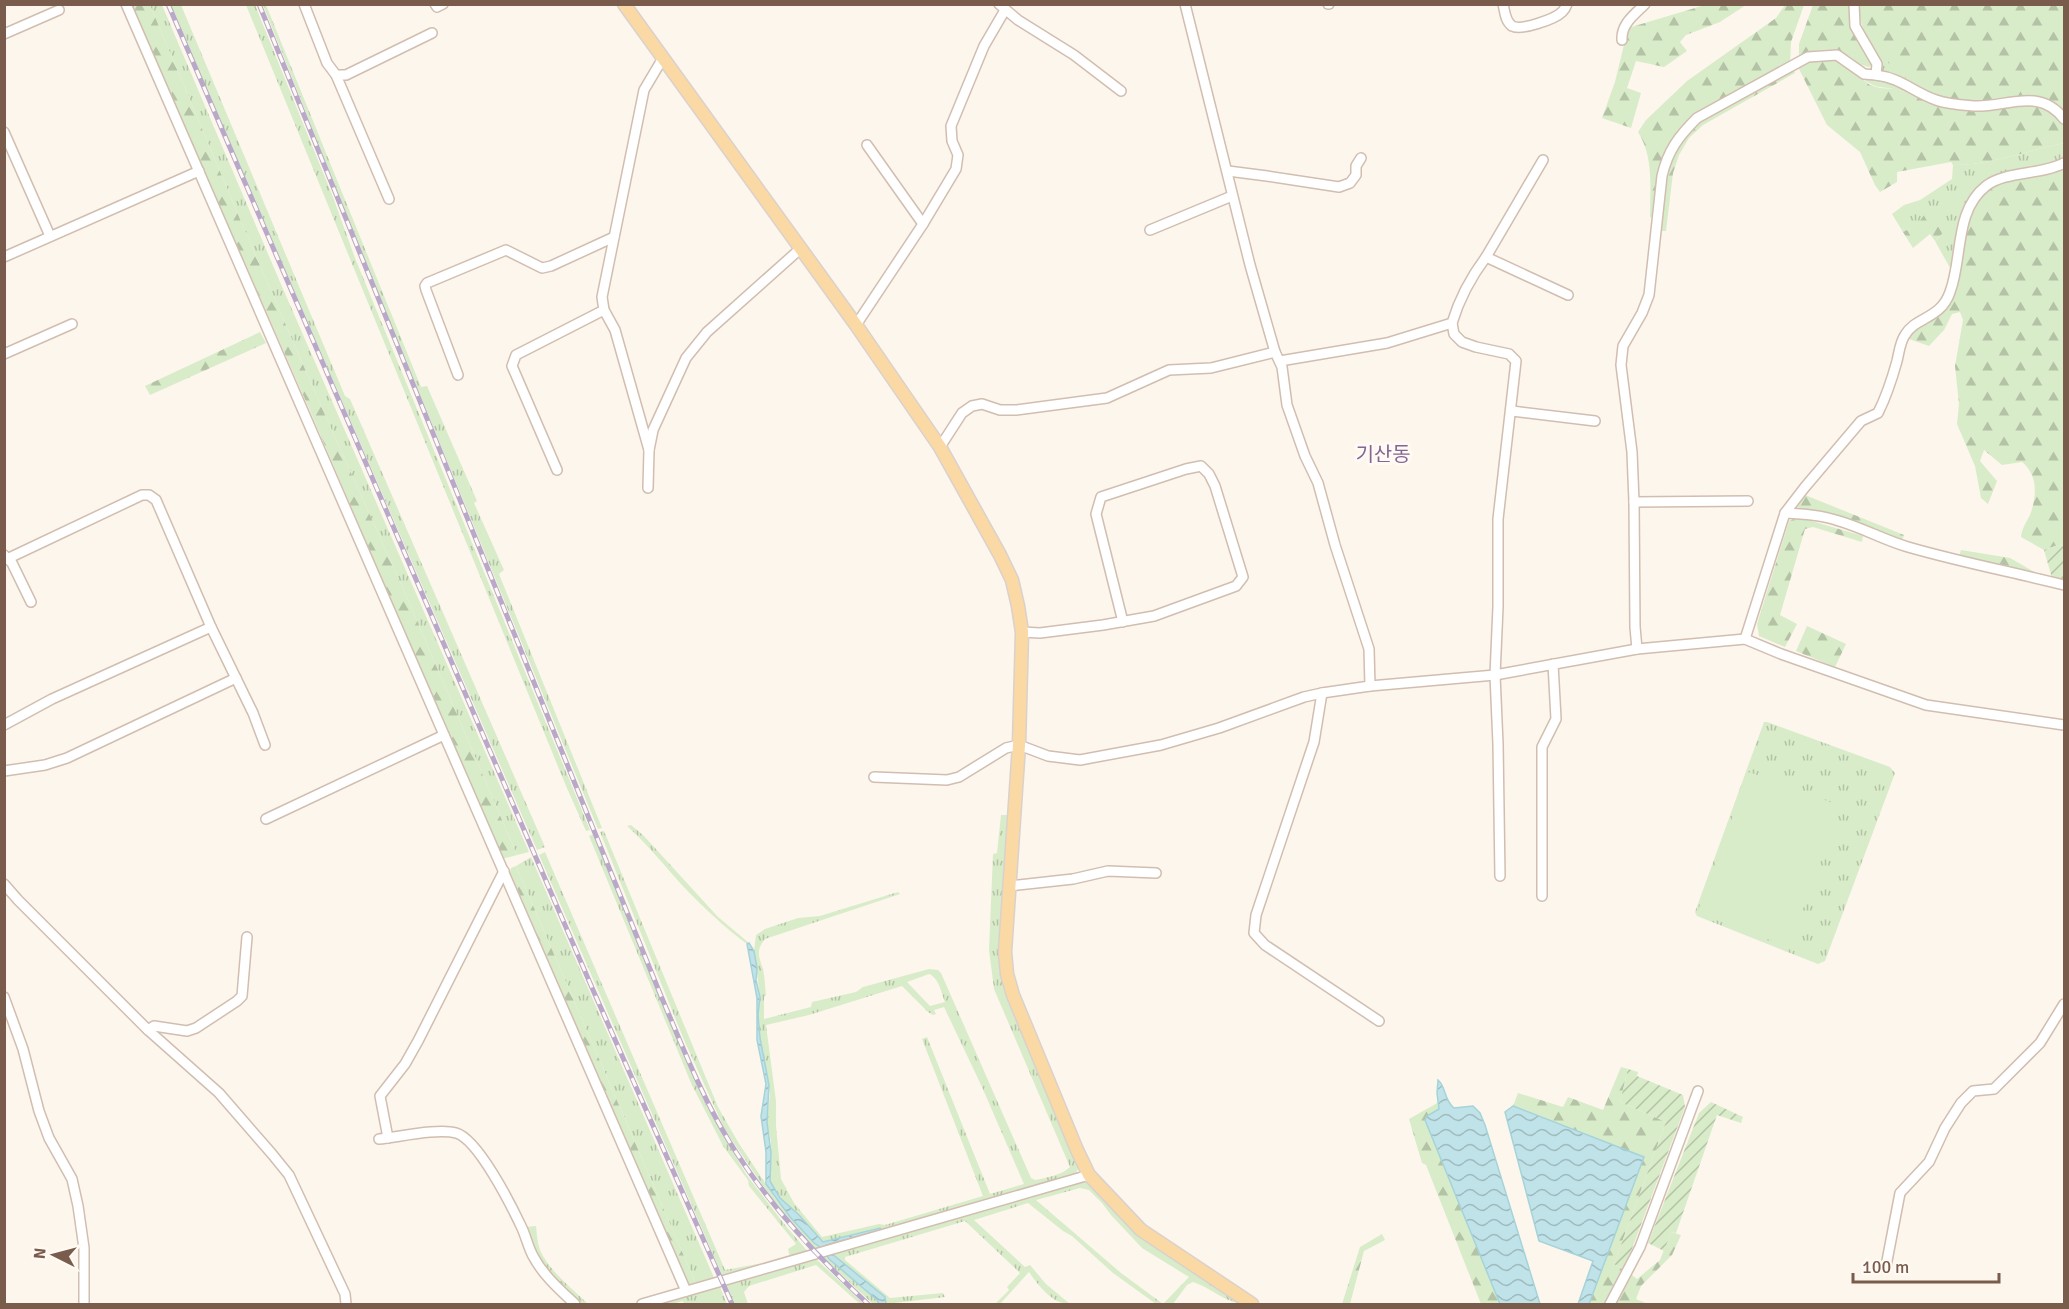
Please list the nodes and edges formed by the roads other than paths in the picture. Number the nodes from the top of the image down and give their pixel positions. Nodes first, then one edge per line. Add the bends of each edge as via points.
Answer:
1 (126, 4) edge
2 (304, 4) edge
3 (435, 4) edge
4 (443, 4) edge
5 (624, 4) edge
6 (1185, 4) edge
7 (1503, 4) edge
8 (1567, 4) edge
9 (1645, 4) edge
10 (1854, 4) edge
11 (1002, 7) edge
12 (59, 10) dead end
13 (432, 33) dead end
14 (4, 34) edge
15 (1622, 40) dead end
16 (663, 58) junction
17 (336, 75) junction
18 (1876, 75) junction
19 (1121, 91) dead end
20 (2064, 119) edge
21 (4, 132) edge
22 (867, 145) dead end
23 (15, 155) junction
24 (1361, 158) dead end
25 (4, 160) edge
26 (1543, 160) dead end
27 (2064, 163) edge
28 (199, 171) junction
29 (1228, 171) junction
30 (1232, 196) junction
31 (389, 199) dead end
32 (923, 224) junction
33 (1150, 230) dead end
34 (50, 236) junction
35 (614, 237) junction
36 (800, 249) junction
37 (4, 257) edge
38 (1485, 257) junction
39 (1568, 295) dead end
40 (604, 310) junction
41 (1452, 323) junction
42 (72, 324) dead end
43 (856, 325) junction
44 (1275, 352) junction
45 (4, 354) edge
46 (1280, 361) junction
47 (458, 375) dead end
48 (1512, 411) junction
49 (1595, 421) dead end
50 (940, 447) junction
51 (649, 450) junction
52 (557, 470) dead end
53 (648, 488) dead end
54 (1748, 501) dead end
55 (1634, 502) junction
56 (1785, 513) junction
57 (7, 556) edge
58 (2064, 585) edge
59 (31, 602) dead end
60 (1124, 622) junction
61 (211, 627) junction
62 (1022, 632) junction
63 (1745, 639) junction
64 (1637, 649) junction
65 (1553, 664) junction
66 (1495, 675) junction
67 (236, 678) junction
68 (1370, 686) junction
69 (1322, 693) junction
70 (2064, 725) edge
71 (4, 726) edge
72 (444, 735) junction
73 (265, 745) dead end
74 (1019, 745) junction
75 (4, 771) edge
76 (874, 777) dead end
77 (266, 819) dead end
78 (504, 871) junction
79 (1156, 873) dead end
80 (1500, 876) dead end
81 (4, 884) edge
82 (1009, 886) junction
83 (1542, 896) dead end
84 (247, 937) dead end
85 (4, 997) edge
86 (2064, 1004) edge
87 (1379, 1021) dead end
88 (148, 1030) junction
89 (1698, 1091) dead end
90 (1089, 1175) junction
91 (1886, 1266) dead end
92 (686, 1291) junction
93 (84, 1305) edge
94 (346, 1305) edge
95 (574, 1305) edge
96 (642, 1305) edge
97 (1252, 1305) edge
98 (1610, 1305) edge

1 - 28 street
2 - 17 street via 327,63
3 - 4 street
5 - 16 main road
6 - 29 street
7 - 8 street via 1506,19 1518,27 1561,14
9 - 15 street via 1629,19
10 - 18 street via 1854,26 1877,64
11 - 19 street
11 - 32 street via 951,126 958,155 956,169
12 - 14 street
13 - 17 street via 346,75
16 - 35 street via 644,90
16 - 36 main road
17 - 31 street
18 - 20 street via 1892,77 1937,100 1957,104 1982,106 2034,100 2057,110
18 - 55 street via 1864,74 1838,55 1808,57 1697,118 1667,157 1649,295 1623,346 1620,365
21 - 23 street
22 - 32 street
23 - 25 street
23 - 34 street
24 - 29 street via 1356,175 1339,188
26 - 38 street
27 - 56 street via 1987,185 1975,197 1966,213 1957,270 1947,300 1938,312 1904,336 1878,413 1861,421
28 - 34 street
28 - 72 street
29 - 30 street
30 - 33 street
30 - 44 street
32 - 43 street
34 - 37 street
35 - 40 street via 602,297
35 - 47 street via 542,268 506,250 427,283 426,290
36 - 43 main road
36 - 51 street via 707,332 686,358 653,430
38 - 39 street
38 - 41 street
40 - 51 street via 615,330
40 - 52 street via 516,355 512,366
41 - 46 street via 1387,343
41 - 48 street via 1454,334 1462,342 1509,354 1516,361
42 - 45 street
43 - 50 main road
44 - 46 street
44 - 50 street via 1211,368 1169,370 1107,398 1016,410 972,406 962,413
46 - 68 street via 1295,432 1318,483 1369,650
48 - 49 street
48 - 66 street via 1498,519
50 - 62 main road via 1012,580
51 - 53 street
54 - 55 street
55 - 64 street
56 - 58 street via 1814,514 1905,546
56 - 63 street
57 - 59 street
57 - 61 street via 149,495 156,500
60 - 60 street via 1096,514 1101,497 1201,466 1215,486 1243,577 1236,586 1208,597
60 - 62 street
61 - 67 street
61 - 71 street via 52,699
62 - 74 main road
63 - 64 street
63 - 70 street via 1926,705
64 - 65 street
65 - 66 street
65 - 83 street via 1556,719 1542,747
66 - 68 street
66 - 80 street
67 - 73 street
67 - 75 street via 68,758
68 - 69 street
69 - 74 street via 1161,745 1080,760 1048,756
69 - 87 street via 1314,742 1256,915 1254,933 1265,945
72 - 77 street
72 - 78 street
74 - 76 street via 947,780
74 - 82 main road
78 - 92 street
78 - 95 street via 418,1041 380,1096 383,1139 443,1131 458,1133 472,1144 507,1198 531,1254
79 - 82 street via 1108,871
81 - 88 street
82 - 90 main road via 1006,974
84 - 88 street via 242,996 237,1001 187,1031 154,1026
85 - 93 street via 49,1138 72,1179 84,1248
86 - 91 street via 2040,1042 1994,1089 1973,1091 1961,1103 1929,1162 1900,1193
88 - 94 street via 219,1093 289,1175 345,1294
89 - 98 street via 1640,1247
90 - 92 street
90 - 97 main road via 1141,1230
92 - 96 street

